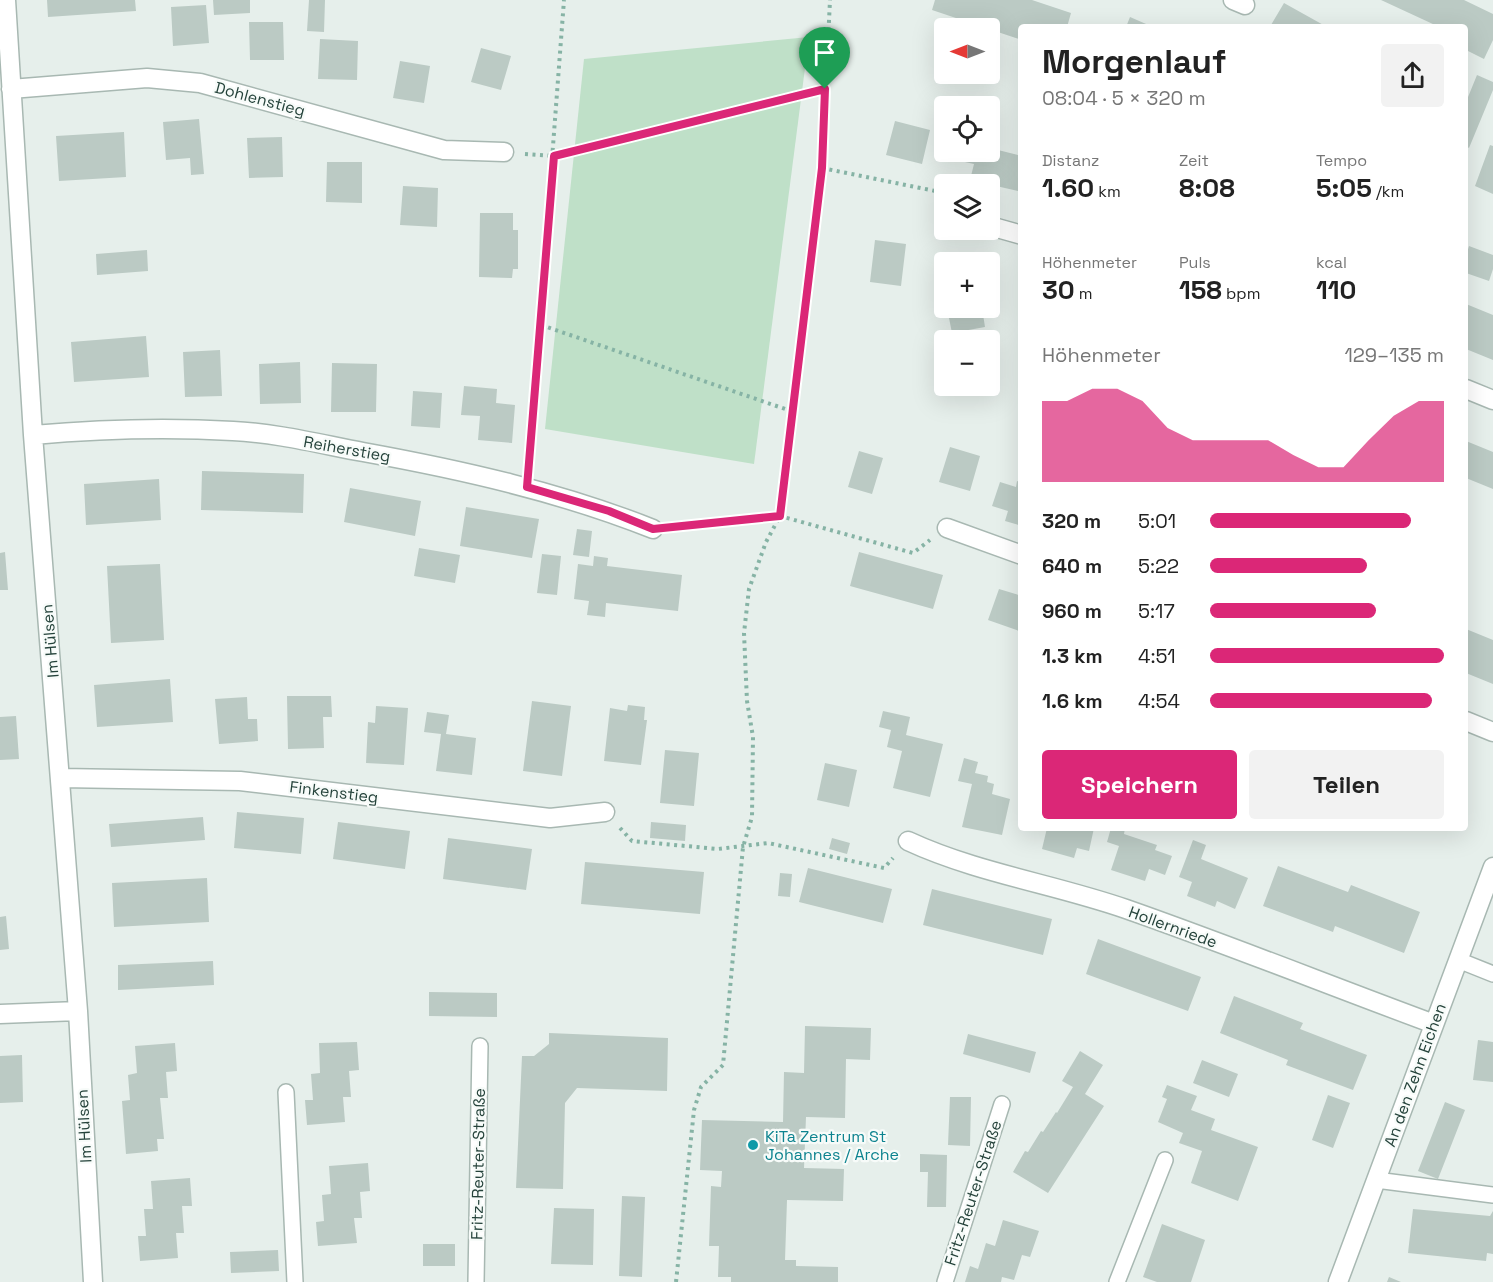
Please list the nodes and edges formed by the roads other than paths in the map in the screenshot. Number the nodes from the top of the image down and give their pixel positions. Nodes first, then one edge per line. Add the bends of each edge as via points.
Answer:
1 (4, 9) edge
2 (11, 88) junction
3 (504, 152) road end
4 (1000, 229) edge
5 (1018, 234) edge
6 (1468, 390) edge
7 (1493, 400) edge
8 (33, 435) junction
9 (946, 528) road end
10 (653, 529) road end
11 (1018, 554) edge
12 (1468, 722) edge
13 (1493, 732) edge
14 (61, 778) junction
15 (605, 813) road end
16 (908, 841) road end
17 (1493, 867) edge
18 (1458, 960) junction
19 (1493, 974) edge
20 (78, 1011) junction
21 (0, 1014) edge
22 (1434, 1024) junction
23 (480, 1046) dead end
24 (286, 1092) dead end
25 (1002, 1104) dead end
26 (1165, 1160) dead end
27 (1376, 1180) junction
28 (1493, 1195) edge
29 (93, 1282) edge
30 (295, 1282) edge
31 (476, 1282) edge
32 (945, 1282) edge
33 (1117, 1282) edge
34 (1338, 1282) edge

1 - 2 street, Im Hülsen
2 - 3 street, Dohlenstieg via 147,78 200,83 444,150
2 - 8 street, Im Hülsen
4 - 5 street
6 - 7 street
8 - 10 street, Reiherstieg via 109,429 236,431 431,464 609,511
8 - 14 street, Im Hülsen
9 - 11 street
12 - 13 street
14 - 15 street, Finkenstieg via 240,781 550,818
14 - 20 street, Im Hülsen
16 - 22 street, Hollernriede via 943,858 1126,909
17 - 18 street, An den Zehn Eichen
18 - 19 lane
18 - 22 street, An den Zehn Eichen
20 - 21 street
20 - 29 street, Im Hülsen
22 - 27 street, An den Zehn Eichen
23 - 31 lane, Fritz-Reuter-Straße
24 - 30 lane
25 - 32 lane, Fritz-Reuter-Straße
26 - 33 lane
27 - 28 lane
27 - 34 street, An den Zehn Eichen

